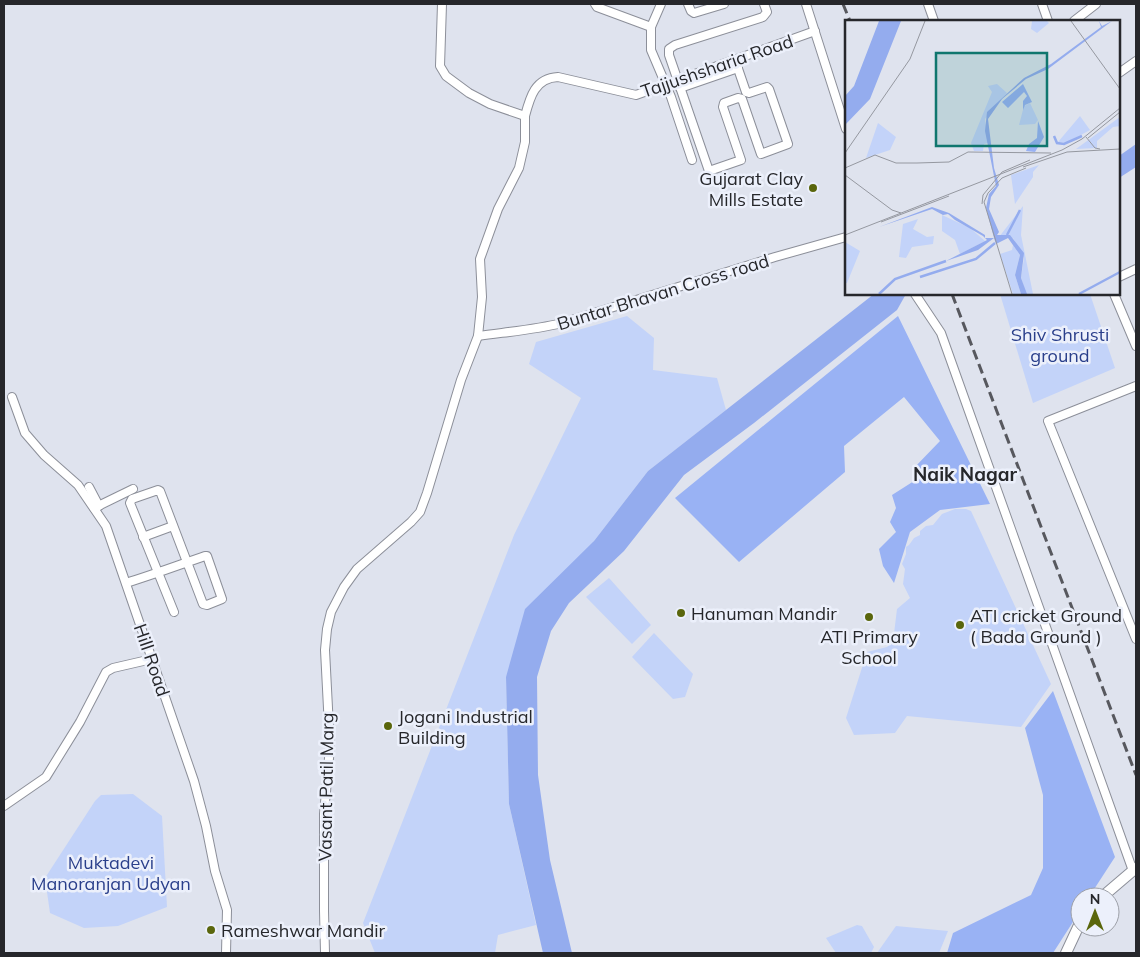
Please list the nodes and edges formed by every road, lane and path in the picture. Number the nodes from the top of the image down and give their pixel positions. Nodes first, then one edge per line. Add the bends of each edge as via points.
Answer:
1 (442, 4) edge
2 (595, 4) edge
3 (661, 4) edge
4 (688, 4) edge
5 (724, 4) edge
6 (764, 4) edge
7 (806, 4) edge
8 (928, 4) edge
9 (1042, 4) edge
10 (1096, 4) edge
11 (934, 20) edge
12 (1048, 20) edge
13 (1075, 20) edge
14 (651, 26) junction
15 (815, 31) junction
16 (735, 60) junction
17 (1136, 61) edge
18 (738, 68) junction
19 (1120, 73) edge
20 (678, 84) junction
21 (666, 85) junction
22 (525, 116) junction
23 (845, 126) edge
24 (692, 160) dead end
25 (845, 237) edge
26 (1136, 269) edge
27 (1120, 277) edge
28 (916, 295) edge
29 (1114, 295) edge
30 (478, 336) junction
31 (1136, 346) edge
32 (1136, 387) edge
33 (12, 398) dead end
34 (90, 487) dead end
35 (133, 489) dead end
36 (96, 507) junction
37 (173, 526) junction
38 (143, 537) junction
39 (186, 562) junction
40 (157, 573) junction
41 (126, 583) junction
42 (174, 612) dead end
43 (1136, 639) edge
44 (152, 659) junction
45 (4, 806) edge
46 (1134, 869) edge
47 (1113, 887) edge
48 (1073, 937) edge
49 (226, 953) edge
50 (326, 953) edge
51 (1066, 953) edge

1 - 22 street via 440,66 446,76 490,104
2 - 14 street
3 - 14 street
4 - 5 street via 694,13
6 - 20 street via 767,12 763,17 669,49
7 - 15 street
8 - 11 street
9 - 12 street
10 - 13 street
14 - 21 street via 651,50
15 - 16 street, Tajjushsharia Road
15 - 23 street
16 - 18 street
16 - 20 street, Tajjushsharia Road
17 - 19 street
18 - 20 street
18 - 20 street via 746,92 769,89 787,145 764,154 760,152 742,99 738,98 723,105 741,160 711,172
20 - 21 street, Tajjushsharia Road
21 - 22 street, Tajjushsharia Road via 636,96 551,77 536,87
21 - 24 street
22 - 30 street, Tajjushsharia Road via 525,142 519,168 498,209 480,259 482,297
25 - 30 street, Buntar Bhavan Cross road via 562,323
26 - 27 street
28 - 46 street via 941,333
29 - 31 street
30 - 50 street, Vasant Patil Marg via 420,512 357,570 331,612 325,650 330,729 324,814
32 - 43 street via 1048,422
33 - 36 street, Hill Road via 25,432 44,455 78,484
34 - 36 street
35 - 36 street
36 - 41 street, Hill Road
37 - 38 street
37 - 38 street via 160,491 155,490 132,499 130,503
37 - 39 street
38 - 40 street
39 - 39 street via 203,604 222,599 209,557
39 - 40 street
40 - 41 street
40 - 42 street
41 - 44 street, Hill Road
44 - 45 street via 106,672 46,777
44 - 49 street, Hill Road via 206,826 227,910
46 - 47 street
48 - 51 street

